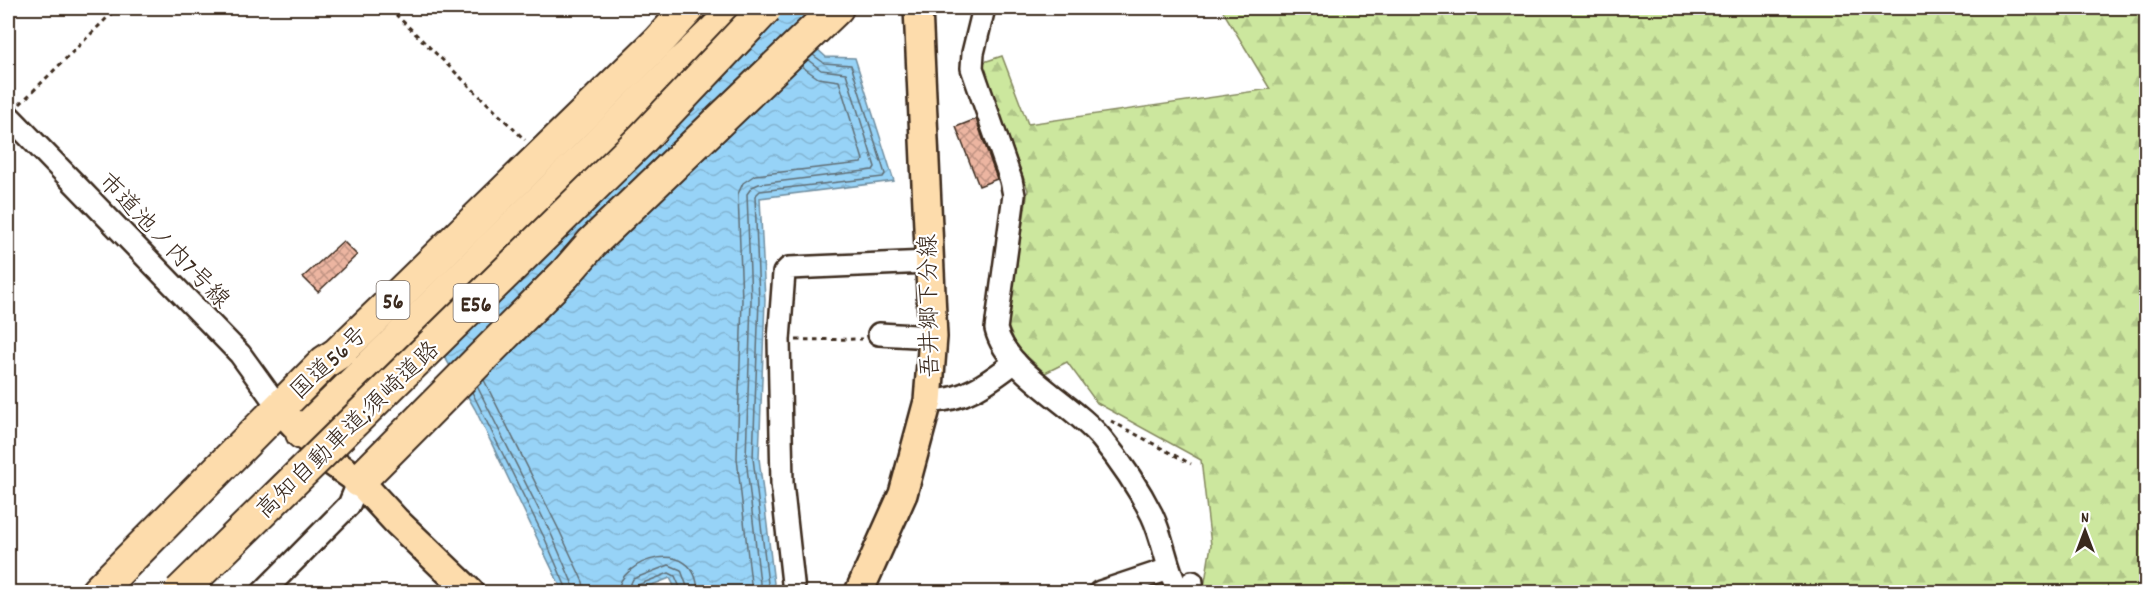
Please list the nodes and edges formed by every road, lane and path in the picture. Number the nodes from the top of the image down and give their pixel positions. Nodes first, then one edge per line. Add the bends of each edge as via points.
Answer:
1 (117, 8) edge
2 (389, 8) edge
3 (689, 8) edge
4 (738, 8) edge
5 (766, 8) edge
6 (837, 8) edge
7 (918, 8) edge
8 (984, 8) edge
9 (8, 115) edge
10 (541, 156) junction
11 (928, 262) junction
12 (879, 334) joint
13 (933, 338) junction
14 (779, 340) junction
15 (1015, 362) junction
16 (928, 401) junction
17 (279, 408) junction
18 (1115, 430) dead end
19 (302, 433) junction
20 (1191, 464) dead end
21 (359, 481) junction
22 (1180, 585) edge
23 (98, 592) edge
24 (180, 592) edge
25 (262, 592) edge
26 (470, 592) edge
27 (794, 592) edge
28 (859, 592) edge
29 (1100, 592) edge

1 - 9 path
2 - 10 path
3 - 10 highway, 国道56号 / 56
4 - 19 highway
5 - 24 highway, 高知自動車道;須崎道路 / E56, bridge via 642,139
6 - 21 highway via 592,243
7 - 11 main road, 吾井郷下分線
8 - 15 street via 972,68 1014,195 996,329 999,341
9 - 17 street, 市道池ノ内7号線 via 240,354
10 - 17 highway, 国道56号 / 56
11 - 13 main road, 吾井郷下分線
11 - 14 street via 789,268 782,283
12 - 13 street
12 - 14 path via 855,339
13 - 16 main road, 吾井郷下分線
14 - 27 street via 782,483
15 - 16 street via 960,396
15 - 22 street via 1101,438 1155,512
16 - 28 main road, 吾井郷下分線 via 903,494
17 - 19 main road
17 - 23 highway, 国道56号 / 56
18 - 20 path via 1108,425 1110,420
19 - 21 main road via 324,456
21 - 25 street via 349,505
21 - 26 main road
22 - 29 street

